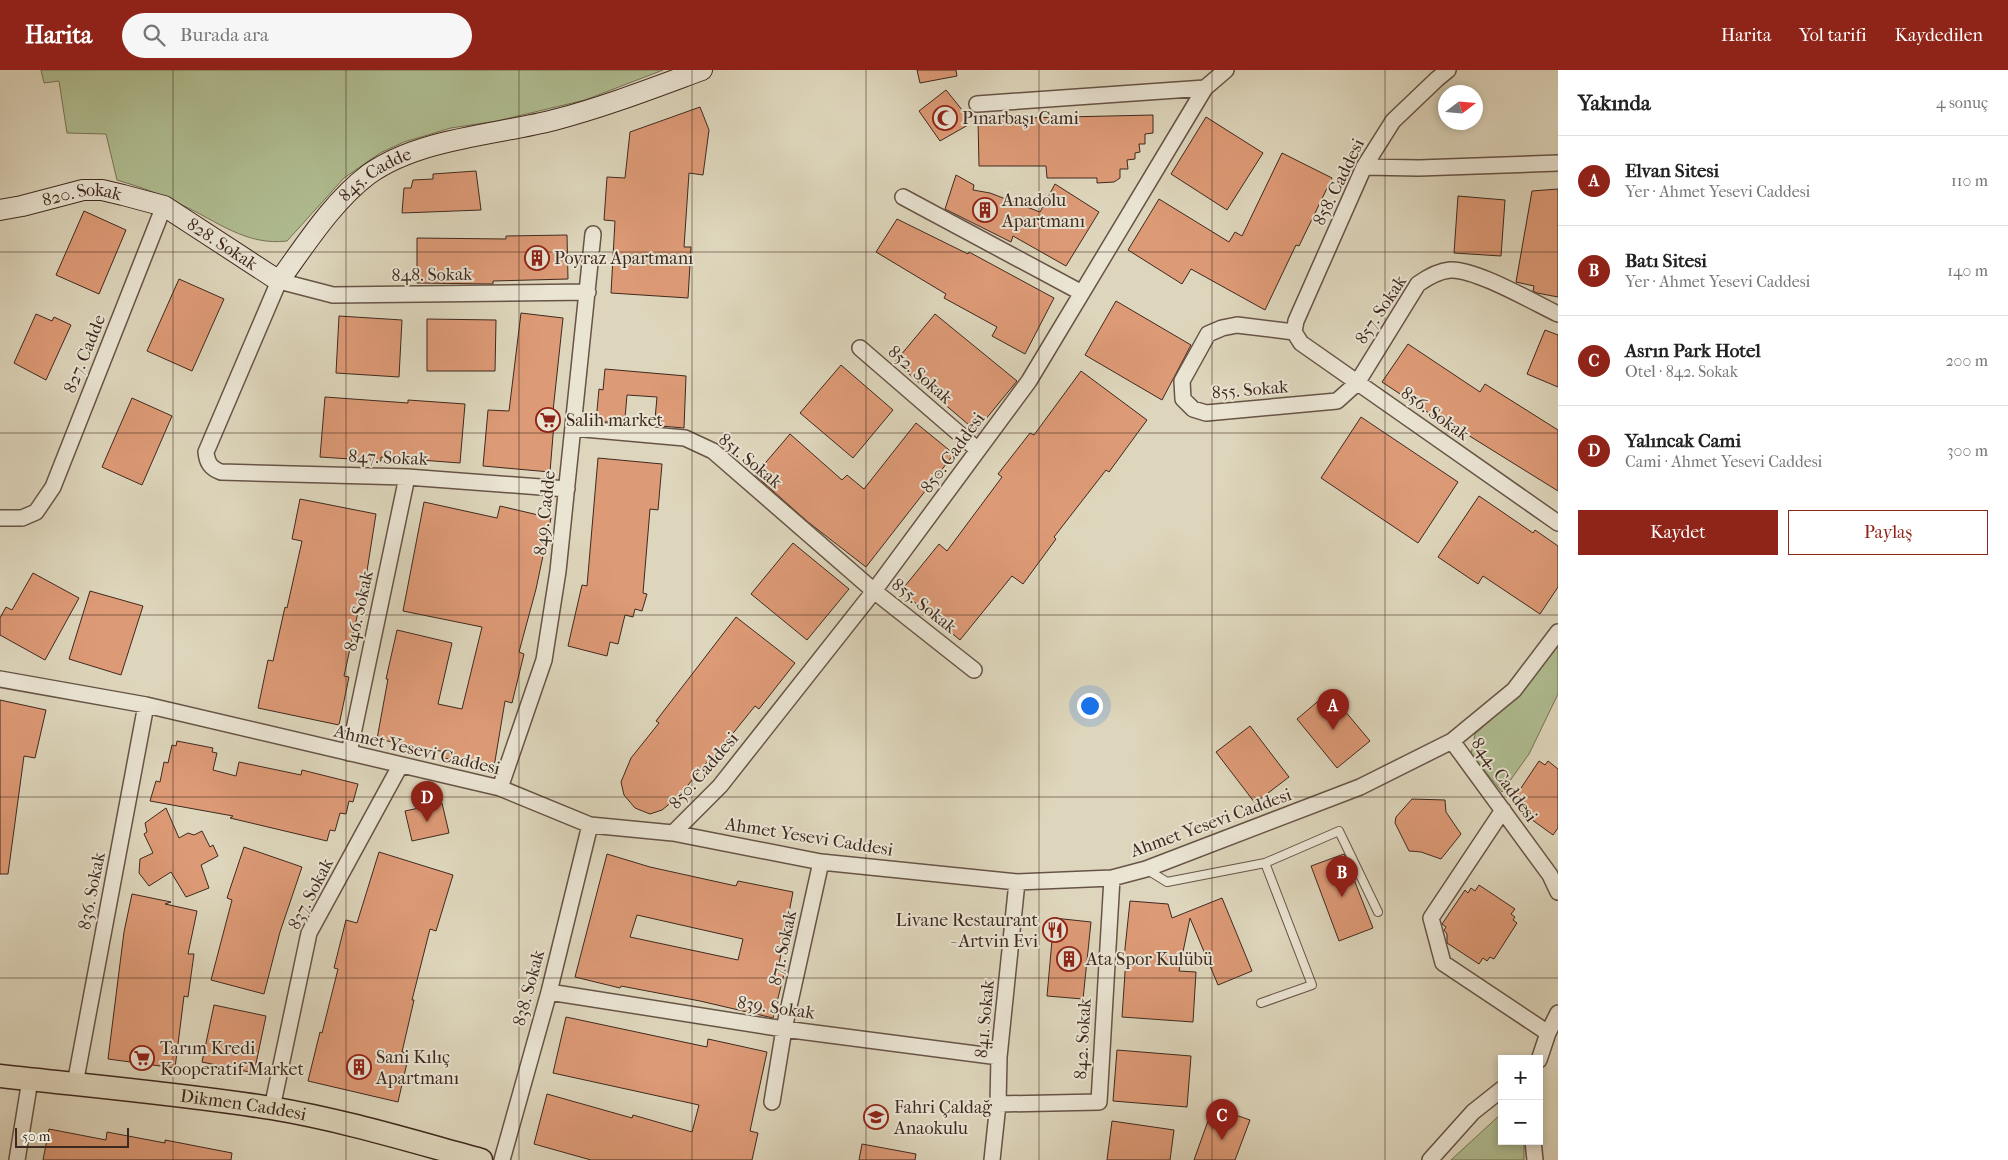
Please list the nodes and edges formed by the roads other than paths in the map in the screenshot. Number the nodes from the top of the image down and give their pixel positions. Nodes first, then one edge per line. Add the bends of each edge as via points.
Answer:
1 (702, 70) edge
2 (1226, 70) edge
3 (1448, 70) edge
4 (1204, 88) junction
5 (977, 104) dead end
6 (1558, 163) edge
7 (1364, 167) junction
8 (903, 198) dead end
9 (164, 206) junction
10 (0, 210) edge
11 (593, 234) dead end
12 (278, 281) junction
13 (588, 292) junction
14 (1082, 293) junction
15 (1558, 314) edge
16 (1294, 332) junction
17 (860, 348) dead end
18 (1357, 383) junction
19 (573, 428) junction
20 (978, 450) junction
21 (210, 465) joint
22 (406, 477) junction
23 (567, 489) junction
24 (0, 518) edge
25 (1558, 523) edge
26 (874, 591) junction
27 (1558, 632) edge
28 (974, 670) dead end
29 (0, 679) edge
30 (146, 705) junction
31 (1452, 741) junction
32 (349, 753) junction
33 (400, 766) junction
34 (500, 788) junction
35 (1502, 810) junction
36 (590, 825) junction
37 (673, 833) junction
38 (821, 862) junction
39 (1264, 863) junction
40 (1146, 870) junction
41 (1112, 878) junction
42 (1017, 882) junction
43 (1558, 892) edge
44 (1378, 912) dead end
45 (549, 992) junction
46 (1261, 1003) dead end
47 (1558, 1013) edge
48 (784, 1029) junction
49 (1548, 1033) junction
50 (1541, 1055) edge
51 (999, 1057) junction
52 (0, 1076) edge
53 (30, 1080) junction
54 (75, 1084) junction
55 (1498, 1092) edge
56 (772, 1102) dead end
57 (998, 1104) junction
58 (272, 1108) junction
59 (1533, 1145) edge
60 (17, 1160) edge
61 (481, 1160) edge
62 (502, 1160) edge
63 (992, 1160) edge
64 (1430, 1160) edge
65 (1535, 1160) edge

1 - 12 street, 845. Cadde via 554,120 434,146 402,157 371,173 350,190
2 - 4 street, 850. Caddesi
3 - 7 street, 858. Caddesi via 1393,121
4 - 5 street
4 - 14 street, 850. Caddesi
6 - 7 street
7 - 16 street, 858. Caddesi
8 - 14 street
9 - 10 street, 820. Sokak via 102,190 83,190
9 - 12 street, 828. Sokak
9 - 24 street, 827. Cadde via 53,487 36,512 13,519
11 - 13 street, 849. Cadde
12 - 13 street, 848. Sokak via 333,295
12 - 21 street, 845. Cadde via 208,445
13 - 19 street, 849. Cadde
14 - 20 street, 850. Caddesi via 1029,381
15 - 18 street, 857. Sokak via 1467,271 1449,270 1432,274 1418,284
16 - 18 street, 856. Sokak via 1300,343
16 - 18 street, 855. Sokak via 1237,325 1208,334 1182,381 1182,398 1193,409 1206,413 1337,401
17 - 20 street, 852. Sokak
18 - 25 street, 856. Sokak
19 - 23 street, 849. Cadde
19 - 26 street, 851. Sokak via 685,438 713,452
20 - 26 street, 850. Caddesi
21 - 22 street, 847. Sokak via 221,472
22 - 23 street, 847. Sokak
22 - 32 street, 846. Sokak
23 - 34 street, 849. Cadde via 544,660
26 - 28 street, 855. Sokak
26 - 37 street, 850. Caddesi via 720,786
27 - 31 street, Ahmet Yesevi Caddesi via 1514,690
29 - 30 street, Ahmet Yesevi Caddesi
30 - 32 street, Ahmet Yesevi Caddesi
30 - 54 street, 836. Sokak
31 - 35 street, 844. Caddesi
31 - 40 street, Ahmet Yesevi Caddesi via 1360,788
32 - 33 street, Ahmet Yesevi Caddesi
33 - 34 street, Ahmet Yesevi Caddesi
33 - 58 street, 837. Sokak via 309,932
34 - 36 street, Ahmet Yesevi Caddesi
35 - 43 street, 844. Caddesi via 1550,875
35 - 49 street via 1431,918 1443,962
36 - 37 street, Ahmet Yesevi Caddesi
36 - 45 street, 838. Sokak
37 - 38 street, Ahmet Yesevi Caddesi
38 - 42 street, Ahmet Yesevi Caddesi
38 - 48 street, 871. Sokak
39 - 40 lane via 1167,882
39 - 44 lane via 1339,831
39 - 46 lane via 1312,985
40 - 41 street, Ahmet Yesevi Caddesi
41 - 42 street, Ahmet Yesevi Caddesi
41 - 57 street, 842. Sokak via 1099,1102
42 - 51 street, 841. Sokak
45 - 48 street, 839. Sokak
45 - 62 street, 838. Sokak
47 - 49 street
48 - 51 street, 839. Sokak
48 - 56 street, 871. Sokak
49 - 50 street
51 - 57 street, 841. Sokak
52 - 53 main road, Dikmen Caddesi
53 - 54 main road, Dikmen Caddesi
53 - 60 street
54 - 58 main road, Dikmen Caddesi
55 - 64 street via 1473,1112
57 - 63 street, 841. Sokak
58 - 61 main road, Dikmen Caddesi via 362,1126
59 - 65 street

